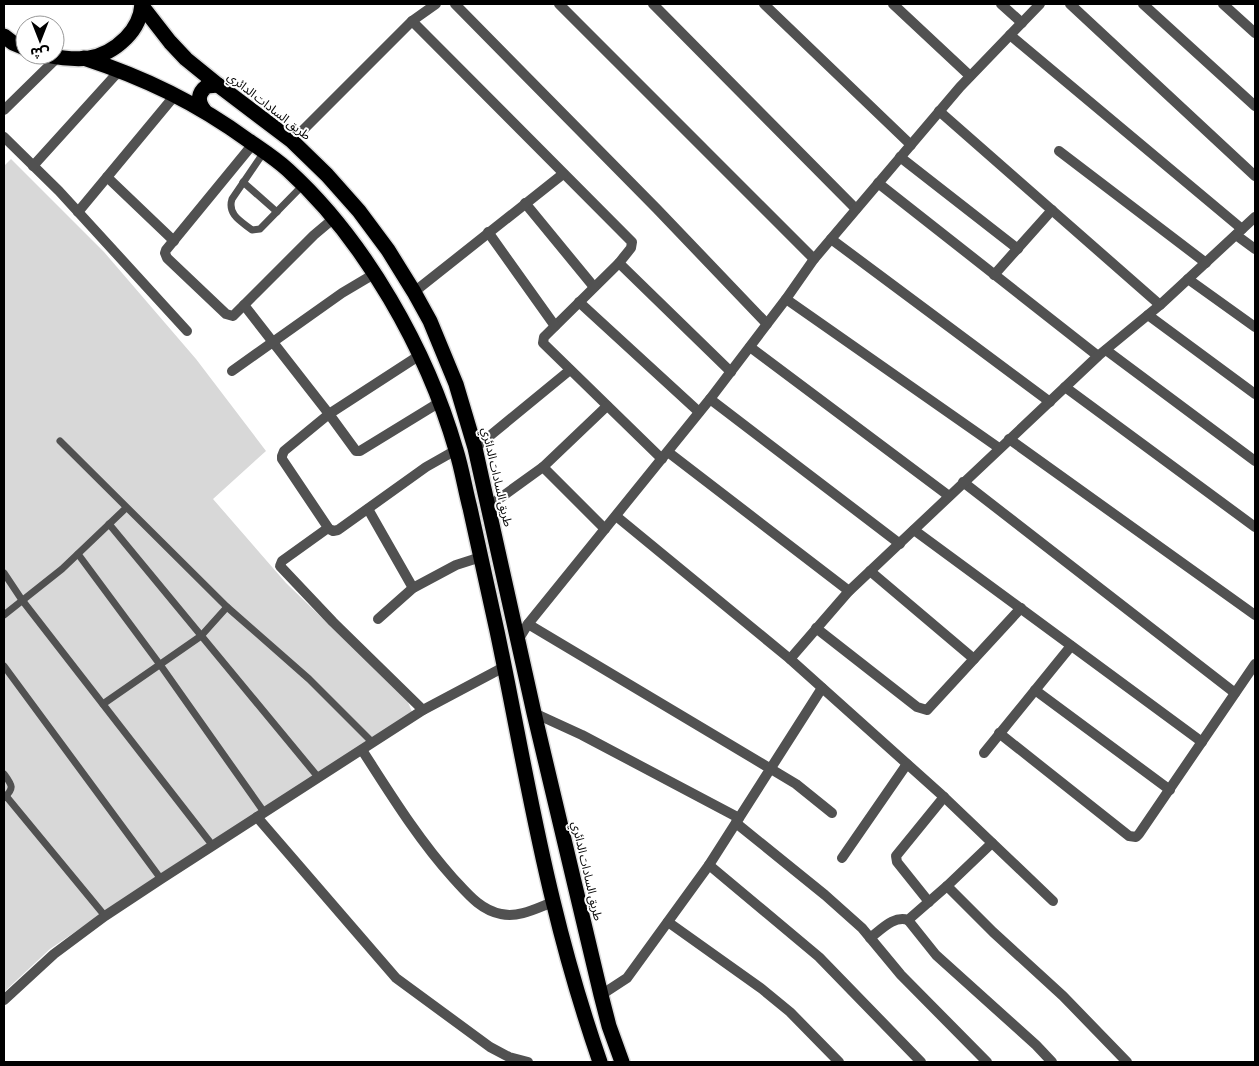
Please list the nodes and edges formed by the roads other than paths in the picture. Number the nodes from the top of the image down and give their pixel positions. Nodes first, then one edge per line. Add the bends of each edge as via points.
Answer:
1 (436, 4) edge
2 (455, 4) edge
3 (560, 4) edge
4 (653, 4) edge
5 (764, 4) edge
6 (892, 4) edge
7 (1001, 4) edge
8 (1040, 4) edge
9 (1070, 4) edge
10 (1142, 4) edge
11 (1223, 4) edge
12 (142, 5) edge
13 (412, 22) junction
14 (1022, 23) junction
15 (1255, 33) edge
16 (1010, 35) junction
17 (4, 36) edge
18 (15, 44) edge
19 (65, 57) edge
20 (84, 58) junction
21 (43, 65) edge
22 (120, 70) junction
23 (970, 76) junction
24 (218, 85) junction
25 (176, 94) junction
26 (1255, 106) edge
27 (4, 110) edge
28 (204, 110) junction
29 (940, 111) junction
30 (4, 137) edge
31 (292, 141) junction
32 (911, 145) junction
33 (259, 148) junction
34 (1059, 151) dead end
35 (900, 157) junction
36 (33, 166) junction
37 (563, 174) junction
38 (107, 176) junction
39 (1255, 176) edge
40 (243, 182) junction
41 (878, 183) junction
42 (303, 185) junction
43 (525, 203) junction
44 (856, 209) junction
45 (1052, 210) junction
46 (78, 212) junction
47 (277, 212) junction
48 (1255, 217) edge
49 (334, 219) junction
50 (488, 232) junction
51 (1239, 232) junction
52 (831, 239) junction
53 (174, 241) junction
54 (1018, 249) junction
55 (1255, 249) edge
56 (814, 259) junction
57 (619, 263) junction
58 (1206, 263) junction
59 (374, 274) junction
60 (994, 274) junction
61 (1188, 279) junction
62 (594, 287) junction
63 (414, 292) junction
64 (786, 299) junction
65 (579, 302) junction
66 (244, 305) junction
67 (1160, 305) junction
68 (1148, 315) junction
69 (767, 324) junction
70 (555, 326) junction
71 (1255, 327) edge
72 (187, 331) dead end
73 (273, 342) junction
74 (750, 347) junction
75 (1102, 353) junction
76 (420, 355) junction
77 (232, 370) dead end
78 (570, 370) junction
79 (730, 372) junction
80 (1065, 388) junction
81 (1255, 394) edge
82 (710, 399) junction
83 (440, 402) junction
84 (1050, 402) junction
85 (607, 406) junction
86 (699, 412) junction
87 (329, 414) junction
88 (1009, 439) junction
89 (60, 441) dead end
90 (475, 448) junction
91 (999, 448) junction
92 (456, 450) junction
93 (665, 456) junction
94 (1255, 461) edge
95 (543, 467) junction
96 (964, 482) junction
97 (949, 496) junction
98 (489, 506) junction
99 (126, 508) junction
100 (368, 509) junction
101 (616, 516) junction
102 (109, 524) junction
103 (1255, 527) edge
104 (328, 528) junction
105 (606, 529) junction
106 (914, 530) junction
107 (900, 544) junction
108 (78, 554) junction
109 (481, 557) junction
110 (870, 571) junction
111 (4, 573) edge
112 (413, 588) junction
113 (849, 590) junction
114 (22, 600) junction
115 (227, 607) junction
116 (1021, 608) junction
117 (4, 615) edge
118 (1255, 615) edge
119 (378, 620) dead end
120 (528, 624) junction
121 (816, 628) junction
122 (201, 636) junction
123 (518, 640) junction
124 (1071, 646) junction
125 (790, 659) junction
126 (974, 659) junction
127 (1255, 664) edge
128 (4, 666) edge
129 (161, 666) junction
130 (504, 667) junction
131 (822, 688) junction
132 (1035, 690) junction
133 (1236, 693) junction
134 (103, 704) junction
135 (423, 710) junction
136 (534, 713) junction
137 (999, 733) junction
138 (1202, 742) junction
139 (373, 743) junction
140 (362, 750) junction
141 (984, 753) dead end
142 (907, 764) junction
143 (771, 769) junction
144 (4, 774) edge
145 (318, 777) junction
146 (1170, 790) junction
147 (5, 797) edge
148 (944, 797) junction
149 (260, 814) junction
150 (832, 814) dead end
151 (737, 821) junction
152 (992, 843) junction
153 (213, 846) junction
154 (842, 858) dead end
155 (709, 865) junction
156 (571, 868) junction
157 (547, 872) junction
158 (161, 879) junction
159 (947, 886) junction
160 (1052, 901) dead end
161 (553, 902) junction
162 (929, 902) junction
163 (105, 916) junction
164 (908, 920) junction
165 (668, 922) junction
166 (870, 938) junction
167 (601, 995) junction
168 (4, 1000) edge
169 (528, 1062) edge
170 (600, 1062) edge
171 (622, 1062) edge
172 (838, 1062) edge
173 (921, 1062) edge
174 (986, 1062) edge
175 (1052, 1062) edge
176 (1127, 1062) edge

1 - 13 street
2 - 69 street
3 - 56 street
4 - 44 street
5 - 32 street
6 - 23 street
7 - 14 street
8 - 14 street
9 - 39 street
10 - 26 street
11 - 15 street
12 - 20 highway via 132,32 119,45 105,55
12 - 24 highway, طريق السادات الدائري via 186,59
13 - 31 street
13 - 37 street
14 - 16 street
16 - 23 street
16 - 51 street
17 - 18 highway
19 - 20 highway
20 - 22 highway
21 - 27 street
22 - 25 highway
22 - 36 street
23 - 29 street
24 - 28 highway via 207,86 200,95 200,106
24 - 31 highway, طريق السادات الدائري
25 - 28 highway
25 - 38 street
28 - 33 highway
29 - 32 street
29 - 45 street
30 - 36 street
31 - 63 highway, طريق السادات الدائري via 359,212
32 - 35 street
33 - 40 lane
33 - 42 highway
33 - 53 street
34 - 58 street
35 - 41 street
35 - 54 street
36 - 46 street
37 - 43 street
37 - 57 street via 632,242
38 - 46 street
38 - 53 street
40 - 47 lane
40 - 47 lane via 230,203 232,214 255,231
41 - 44 street
41 - 60 street
42 - 47 lane
42 - 49 highway
43 - 50 street
43 - 62 street
44 - 52 street
45 - 54 street
45 - 67 street
46 - 72 street
48 - 51 street
49 - 59 highway
49 - 66 street
50 - 63 street
50 - 70 street
51 - 55 street
51 - 58 street
52 - 56 street
52 - 84 street
53 - 66 street via 165,255 226,314 233,316
54 - 60 street
56 - 64 street
57 - 62 street
57 - 79 street
58 - 61 street
59 - 73 street
59 - 76 highway
60 - 75 street
61 - 67 street
61 - 71 street
62 - 65 street
63 - 90 highway, طريق السادات الدائري via 450,368
64 - 69 street
64 - 91 street
65 - 70 street
65 - 86 street
66 - 73 street
67 - 68 street
68 - 75 street
68 - 81 street
69 - 74 street
70 - 78 street via 544,337 543,343
73 - 77 street
73 - 87 street
74 - 79 street
74 - 97 street
75 - 80 street
75 - 94 street
76 - 83 highway
76 - 87 street
78 - 85 street
78 - 90 street
79 - 82 street
80 - 84 street
80 - 103 street
82 - 86 street
82 - 107 street
83 - 87 street via 360,451 356,451
83 - 92 highway
84 - 88 street
85 - 93 street
85 - 95 street
86 - 93 street
87 - 104 street via 282,456
88 - 91 street
88 - 118 street
89 - 99 lane
90 - 98 highway, طريق السادات الدائري
91 - 96 street
92 - 100 street via 426,467
92 - 109 highway
93 - 101 street
93 - 113 street
95 - 98 street
95 - 105 street
96 - 97 street
96 - 133 street
97 - 106 street
98 - 123 highway, طريق السادات الدائري
99 - 102 lane
99 - 115 lane
100 - 104 street via 338,530
100 - 112 street
101 - 105 street
101 - 125 street
102 - 108 lane
102 - 122 lane
104 - 135 street via 282,561 280,566
105 - 120 street
106 - 107 street
106 - 116 street
107 - 110 street
108 - 114 lane
108 - 129 lane
109 - 112 street via 456,565
109 - 130 highway
110 - 113 street
110 - 126 street
111 - 114 lane
112 - 119 street
113 - 121 street
114 - 117 lane
114 - 134 lane
115 - 122 lane
115 - 139 lane via 309,679
116 - 124 street
116 - 126 street
120 - 123 street
120 - 143 street
121 - 125 street
121 - 126 street via 923,710 929,708
122 - 129 lane
122 - 145 lane
123 - 136 highway, طريق السادات الدائري
124 - 132 street
124 - 138 street
125 - 131 street
127 - 133 street
128 - 158 lane
129 - 134 lane
129 - 149 lane
130 - 135 street
130 - 157 highway
131 - 142 street
131 - 143 street
132 - 137 street
132 - 146 street
133 - 138 street
134 - 153 lane
135 - 139 street
136 - 151 street via 582,735
136 - 156 highway, طريق السادات الدائري
137 - 141 street
137 - 146 street via 1132,837 1139,834
138 - 146 street
139 - 140 street
140 - 145 street
140 - 161 street via 414,831 472,899 502,915 519,915
142 - 148 street
142 - 154 street
143 - 150 street via 796,784
143 - 151 street
144 - 147 lane via 12,786
145 - 149 street
147 - 163 lane
148 - 152 street
148 - 162 street via 896,856 897,862
149 - 153 street
149 - 169 street via 396,978 490,1047
151 - 155 street
151 - 166 street via 825,894
152 - 159 street
152 - 160 street
153 - 158 street
155 - 165 street
155 - 173 street via 819,957
156 - 157 highway via 566,876 558,878
156 - 167 highway, طريق السادات الدائري
157 - 161 highway
158 - 163 street
159 - 162 street
159 - 176 street
161 - 170 highway
162 - 164 street
163 - 168 street via 54,954
164 - 166 street via 893,921
164 - 175 street via 936,955
165 - 167 street via 627,978
165 - 172 street via 790,1012
166 - 174 street via 901,975
167 - 171 highway, طريق السادات الدائري

